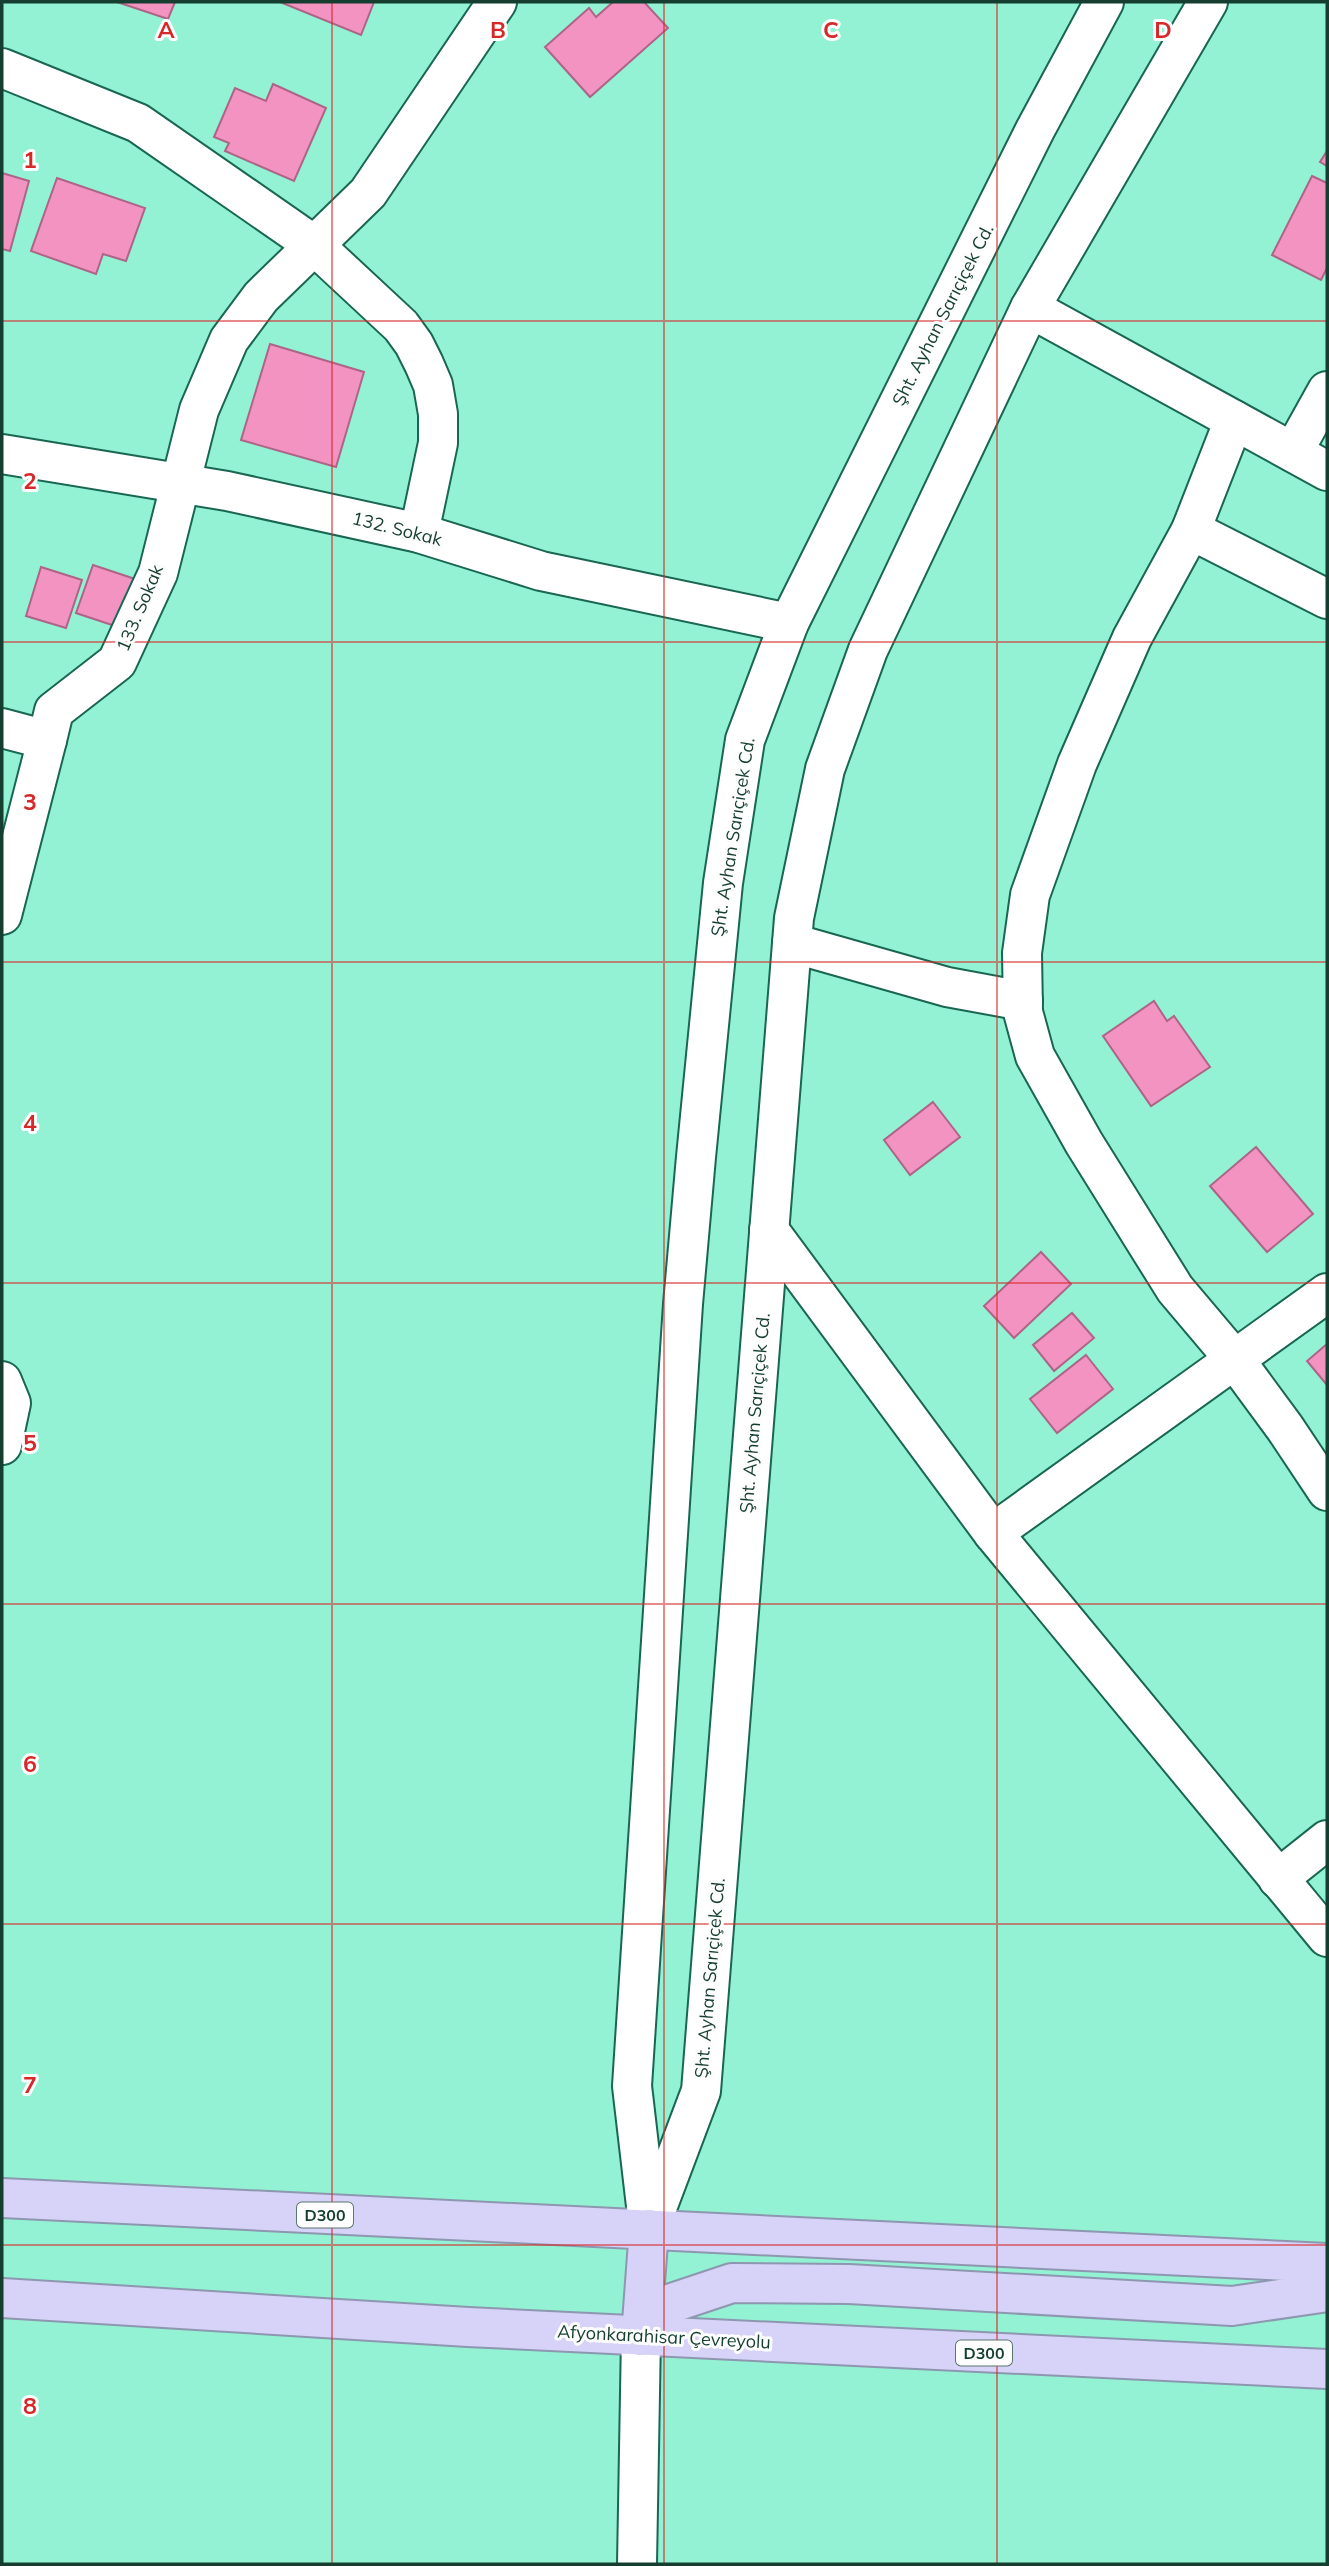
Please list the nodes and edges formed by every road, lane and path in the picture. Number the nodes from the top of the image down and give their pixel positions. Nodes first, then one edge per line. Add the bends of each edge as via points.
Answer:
1 (497, 2) edge
2 (1104, 2) edge
3 (1208, 2) edge
4 (2, 68) edge
5 (314, 246) junction
6 (1030, 308) junction
7 (1327, 391) edge
8 (1234, 420) junction
9 (1293, 452) junction
10 (2, 454) edge
11 (1327, 471) edge
12 (182, 484) junction
13 (1191, 530) junction
14 (419, 533) junction
15 (1327, 598) edge
16 (789, 623) junction
17 (2, 729) edge
18 (47, 740) junction
19 (2, 915) edge
20 (792, 943) junction
21 (1023, 1001) junction
22 (769, 1230) junction
23 (1327, 1293) edge
24 (1235, 1360) junction
25 (2, 1381) edge
26 (2, 1445) edge
27 (1327, 1491) edge
28 (993, 1533) junction
29 (1327, 1840) edge
30 (1278, 1879) junction
31 (1327, 1937) edge
32 (2, 2197) edge
33 (649, 2229) junction
34 (1327, 2263) edge
35 (1327, 2292) edge
36 (2, 2298) edge
37 (641, 2336) junction
38 (1327, 2369) edge
39 (637, 2564) edge

1 - 5 street, 133. Sokak via 368,193
2 - 16 street, Şht. Ayhan Sarıçiçek Cd. via 1035,130
3 - 6 street, Şht. Ayhan Sarıçiçek Cd.
4 - 5 street via 138,123
5 - 12 street, 133. Sokak via 261,297 229,340 199,410
5 - 14 street via 401,327 433,385 438,443
6 - 8 street
6 - 20 street, Şht. Ayhan Sarıçiçek Cd. via 868,650 825,769
7 - 9 street
8 - 9 street
8 - 13 street
9 - 11 street
10 - 12 street, 132. Sokak
12 - 14 street, 132. Sokak
12 - 18 street, 133. Sokak via 158,573 117,662 54,711
13 - 15 street
13 - 21 street via 1132,638 1077,764 1030,895 1022,953
14 - 16 street, 132. Sokak via 541,571
16 - 33 street, Şht. Ayhan Sarıçiçek Cd. via 745,740 723,883 695,1157 632,2085
17 - 18 street
18 - 19 street, 133. Sokak
20 - 21 street via 947,987
20 - 22 street, Şht. Ayhan Sarıçiçek Cd.
21 - 24 street via 1035,1056 1084,1143 1175,1289
22 - 28 street
22 - 33 street, Şht. Ayhan Sarıçiçek Cd. via 701,2091
23 - 24 street
24 - 27 street
24 - 28 street
25 - 26 street via 11,1403
28 - 30 street
29 - 30 street
30 - 31 street
32 - 33 highway, D300
33 - 34 highway, D300
33 - 37 highway
35 - 37 highway via 1232,2306 849,2284 732,2283 663,2306
36 - 37 highway, Afyonkarahisar Çevreyolu / D300
37 - 38 highway, Afyonkarahisar Çevreyolu / D300
37 - 39 street

